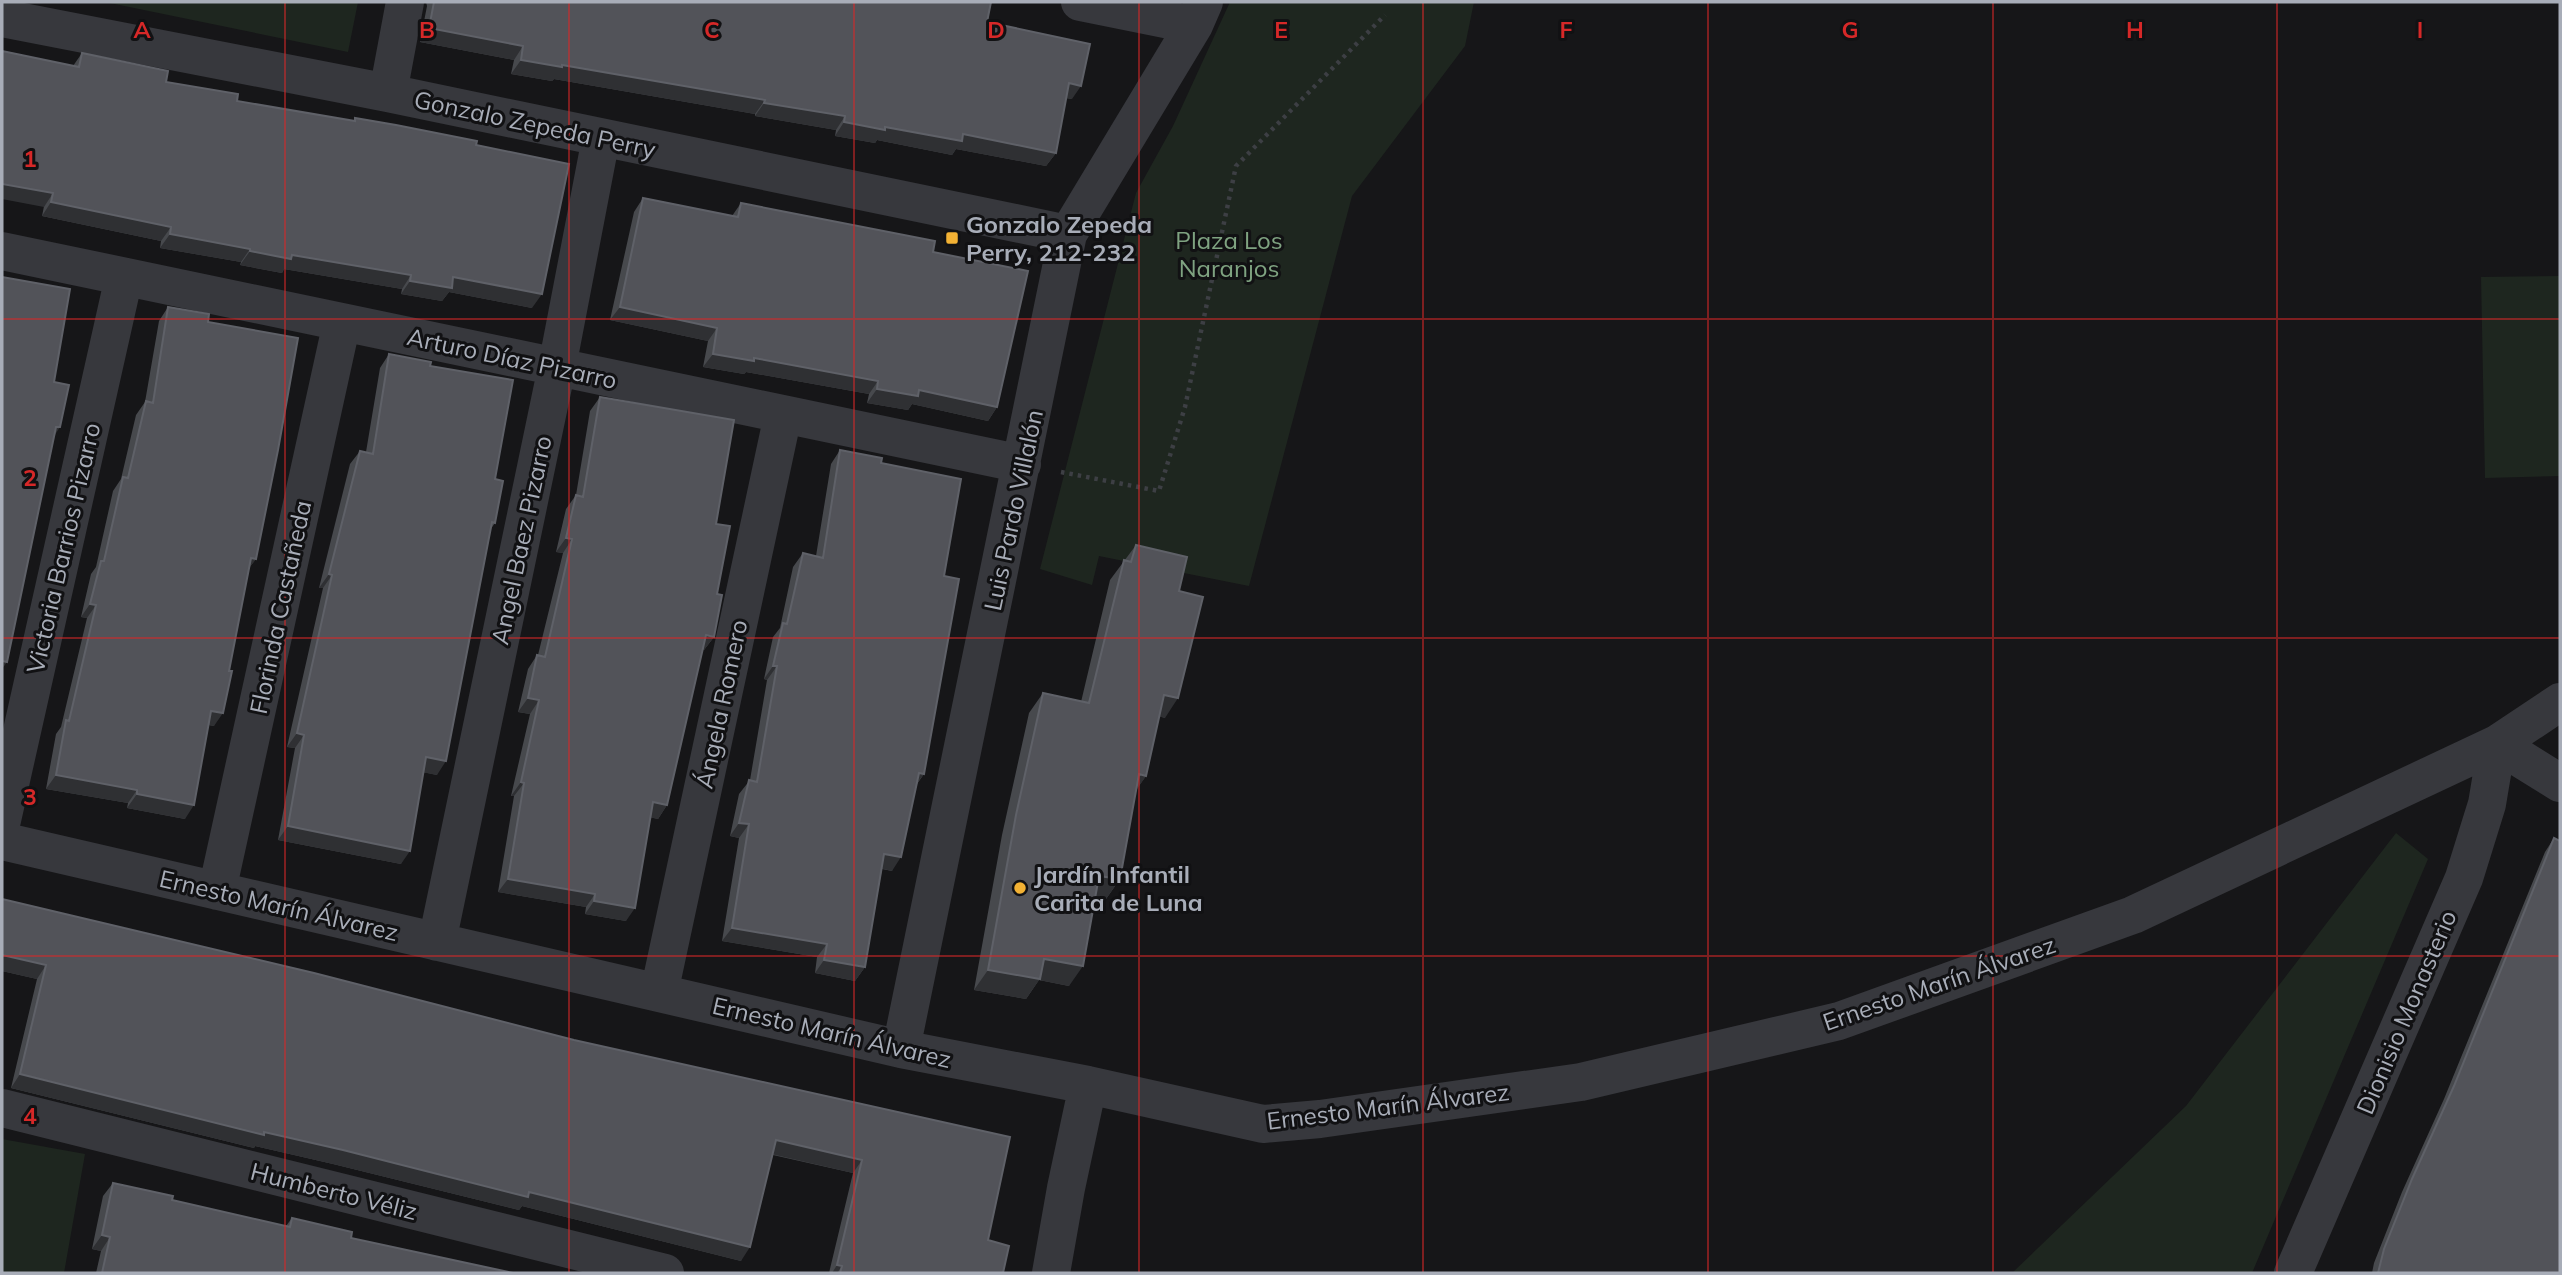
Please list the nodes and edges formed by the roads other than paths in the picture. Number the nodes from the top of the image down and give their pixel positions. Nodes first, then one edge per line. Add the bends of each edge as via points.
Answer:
1 (405, 2) edge
2 (1080, 2) edge
3 (1199, 14) edge
4 (2, 18) edge
5 (388, 93) junction
6 (601, 138) junction
7 (1068, 234) junction
8 (2, 251) edge
9 (124, 276) junction
10 (342, 323) junction
11 (557, 367) junction
12 (783, 415) junction
13 (1022, 464) junction
14 (2560, 702) edge
15 (2497, 744) junction
16 (2560, 783) edge
17 (2, 820) edge
18 (2, 841) edge
19 (217, 891) junction
20 (437, 942) junction
21 (659, 993) junction
22 (901, 1049) junction
23 (1088, 1084) junction
24 (2, 1108) edge
25 (665, 1273) edge
26 (1051, 1273) edge
27 (2293, 1273) edge

1 - 5 street
2 - 3 street
3 - 7 street, Luis Pardo Villalón
4 - 5 street, Gonzalo Zepeda Perry
5 - 6 street, Gonzalo Zepeda Perry
6 - 7 street, Gonzalo Zepeda Perry
6 - 11 street, Angel Baez Pizarro
7 - 13 street, Luis Pardo Villalón
8 - 9 street, Arturo Díaz Pizarro
9 - 10 street, Arturo Díaz Pizarro
9 - 17 street, Victoria Barrios Pizarro
10 - 11 street, Arturo Díaz Pizarro
10 - 19 street, Florinda Castañeda
11 - 12 street, Arturo Díaz Pizarro
11 - 20 street, Angel Baez Pizarro
12 - 13 street, Arturo Díaz Pizarro
12 - 21 street, Ángela Romero
13 - 22 street, Luis Pardo Villalón
14 - 15 street, Ernesto Marín Álvarez
15 - 16 street
15 - 23 street, Ernesto Marín Álvarez via 2133,915 1839,1021 1581,1082 1263,1124
15 - 27 street, Dionisio Monasterio via 2487,804 2464,878
18 - 19 street, Ernesto Marín Álvarez
19 - 20 street, Ernesto Marín Álvarez
20 - 21 street, Ernesto Marín Álvarez
21 - 22 street, Ernesto Marín Álvarez
22 - 23 street, Ernesto Marín Álvarez
23 - 26 street
24 - 25 street, Humberto Véliz

